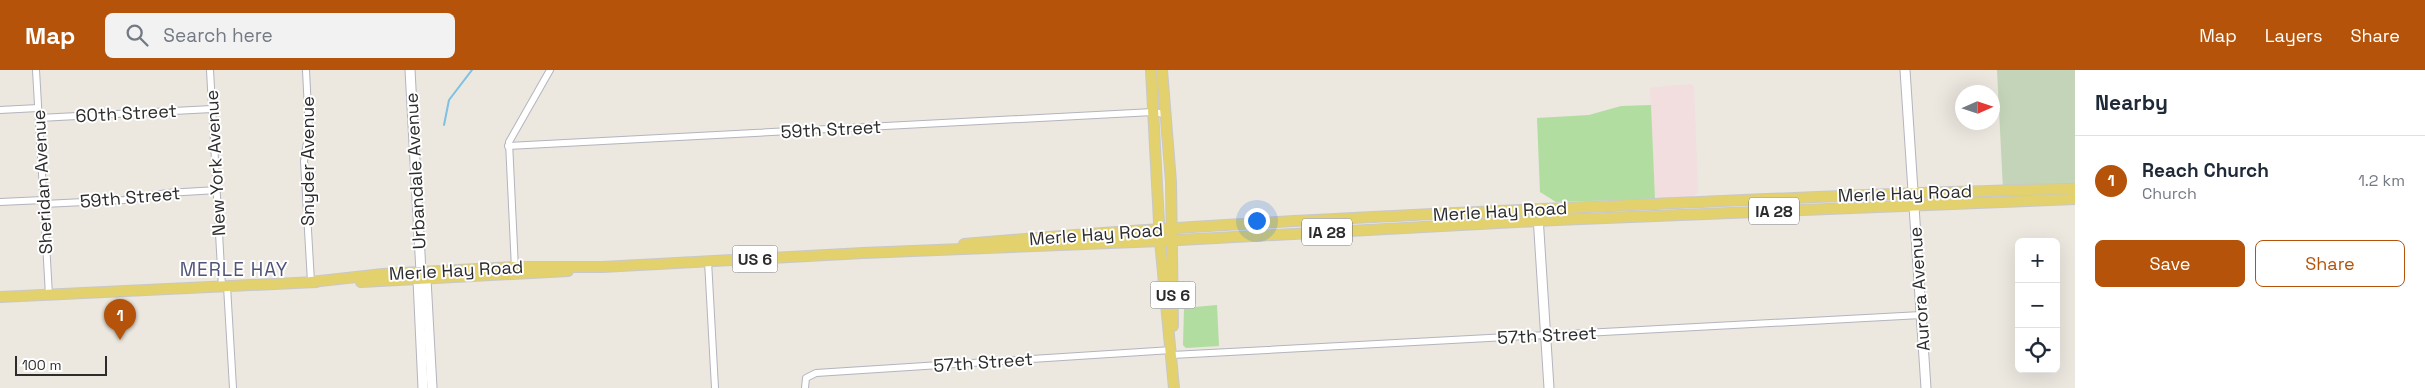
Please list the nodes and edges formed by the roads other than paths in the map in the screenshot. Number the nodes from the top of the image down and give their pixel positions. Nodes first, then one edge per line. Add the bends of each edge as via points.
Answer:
1 (36, 70) edge
2 (210, 70) edge
3 (306, 70) edge
4 (410, 70) edge
5 (550, 70) edge
6 (1151, 70) edge
7 (1162, 70) edge
8 (1905, 70) edge
9 (38, 108) junction
10 (212, 109) junction
11 (0, 110) edge
12 (1164, 110) junction
13 (1154, 112) junction
14 (39, 118) junction
15 (508, 146) junction
16 (2075, 189) edge
17 (217, 190) junction
18 (1912, 192) junction
19 (2075, 199) edge
20 (0, 202) edge
21 (44, 202) junction
22 (1913, 204) junction
23 (1536, 209) junction
24 (1539, 221) junction
25 (1172, 228) junction
26 (1159, 229) junction
27 (1172, 241) junction
28 (1160, 242) junction
29 (926, 250) junction
30 (708, 261) junction
31 (515, 271) junction
32 (422, 277) junction
33 (311, 282) junction
34 (225, 286) junction
35 (49, 295) junction
36 (0, 297) edge
37 (1921, 315) junction
38 (1546, 335) junction
39 (1172, 352) junction
40 (233, 388) edge
41 (423, 388) edge
42 (432, 388) edge
43 (715, 388) edge
44 (805, 388) edge
45 (1174, 388) edge
46 (1549, 388) edge
47 (1926, 388) edge

1 - 9 street, Sheridan Avenue
2 - 10 street, New York Avenue
3 - 33 street, Snyder Avenue via 309,130 304,161
4 - 32 street, Urbandale Avenue
5 - 15 street via 510,136
6 - 13 main road
7 - 12 main road
8 - 18 street, Aurora Avenue
9 - 11 street
9 - 14 street, Sheridan Avenue
10 - 14 street, 60th Street
10 - 17 street, New York Avenue
12 - 13 street, 59th Street
12 - 25 main road
13 - 15 street, 59th Street
13 - 26 main road
14 - 21 street, Sheridan Avenue
15 - 31 street
16 - 18 main road, Merle Hay Road / IA 28
17 - 21 street, 59th Street via 124,200
17 - 34 street, New York Avenue
18 - 22 street, Aurora Avenue
18 - 23 main road, Merle Hay Road / IA 28
19 - 22 main road, Merle Hay Road / IA 28
20 - 21 street, 59th Street
21 - 35 street, Sheridan Avenue
22 - 24 main road, Merle Hay Road / IA 28
22 - 37 street, Aurora Avenue
23 - 24 street
23 - 25 main road, Merle Hay Road / IA 28
24 - 27 main road, Merle Hay Road / IA 28
24 - 38 street
25 - 26 main road, Merle Hay Road / US 6
25 - 27 main road, US 6
26 - 28 main road
26 - 29 main road, Merle Hay Road / US 6
27 - 28 main road, Merle Hay Road / IA 28
27 - 39 main road, US 6
28 - 29 main road, Merle Hay Road / US 6
28 - 39 main road, US 6
29 - 30 main road, Merle Hay Road / US 6
30 - 31 main road, Merle Hay Road / US 6
30 - 43 street
31 - 32 main road, Merle Hay Road / US 6
32 - 33 main road, Merle Hay Road / US 6
32 - 41 street, Urbandale Avenue
32 - 42 street, Urbandale Avenue
33 - 34 main road, Merle Hay Road / US 6
34 - 35 main road, Merle Hay Road / US 6
34 - 40 street, New York Avenue
35 - 36 main road, Merle Hay Road / US 6
37 - 38 street, 57th Street
37 - 47 street, Aurora Avenue
38 - 39 street, 57th Street
38 - 46 street
39 - 44 street, 57th Street via 816,373 806,378
39 - 45 main road, US 6

